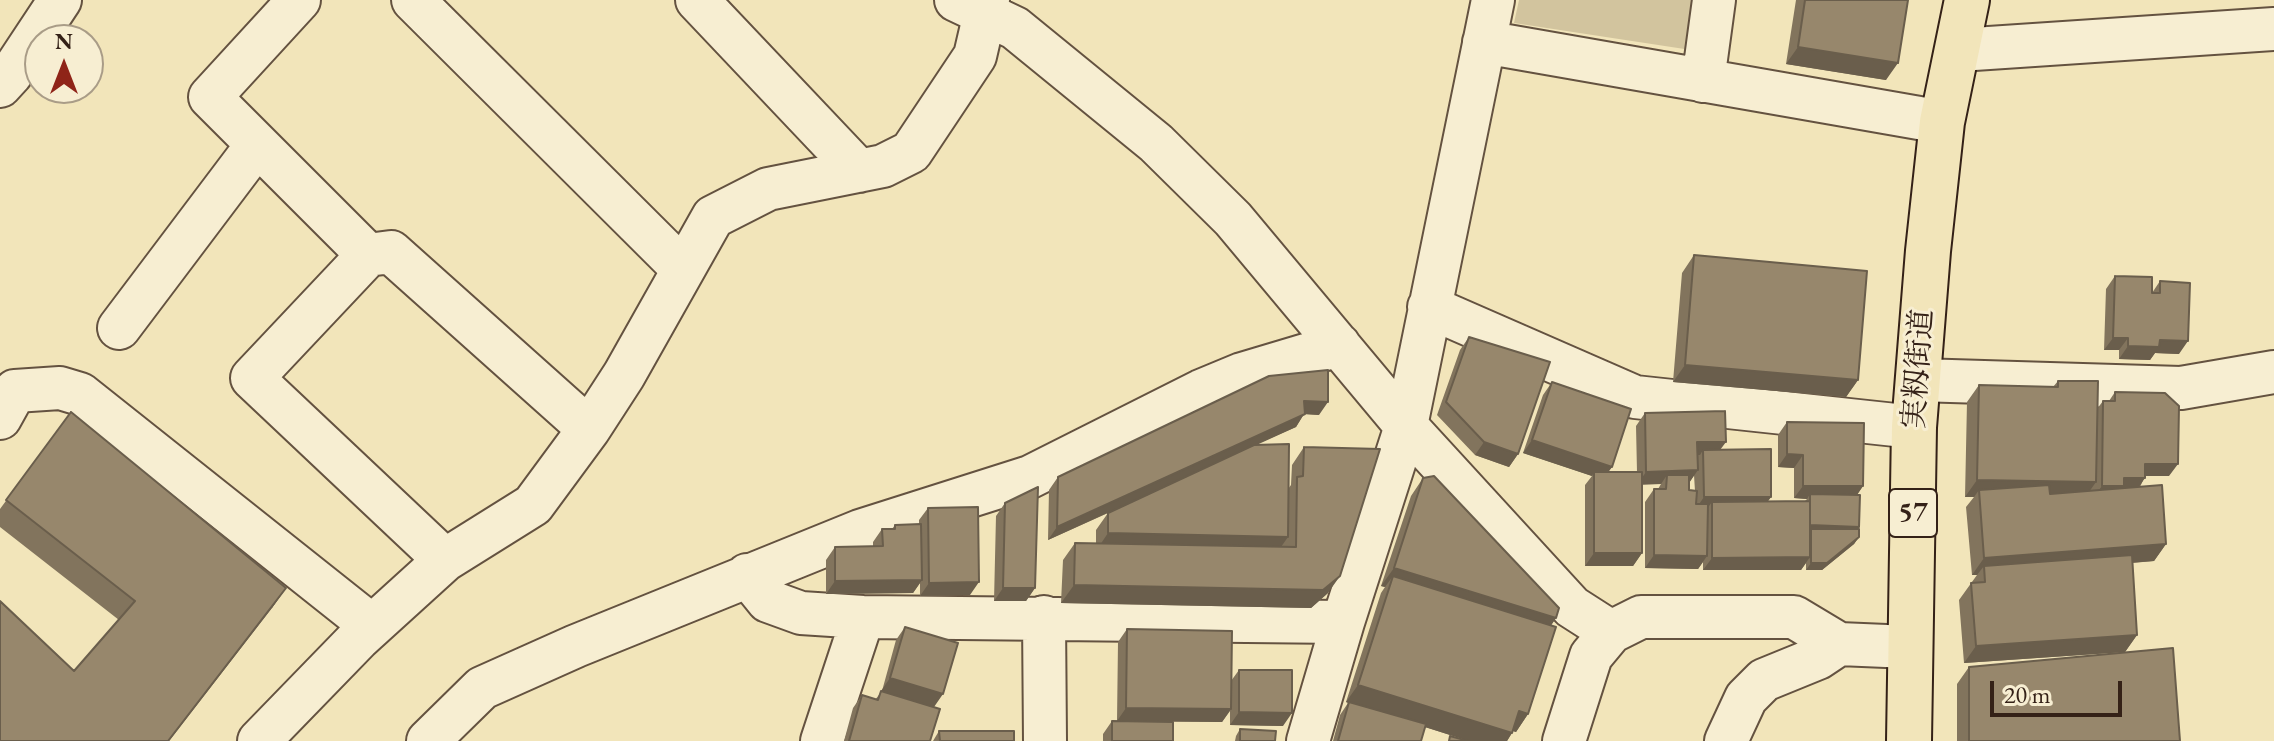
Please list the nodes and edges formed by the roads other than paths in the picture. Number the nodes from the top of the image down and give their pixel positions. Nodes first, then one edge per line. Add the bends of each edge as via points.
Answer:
1 (60, 0) edge
2 (299, 0) edge
3 (413, 0) edge
4 (697, 0) edge
5 (1493, 0) edge
6 (1714, 0) edge
7 (1967, 0) edge
8 (976, 5) edge
9 (2274, 29) edge
10 (1484, 42) junction
11 (1959, 50) junction
12 (1703, 81) junction
13 (0, 86) edge
14 (1942, 122) junction
15 (257, 145) junction
16 (859, 171) junction
17 (368, 255) junction
18 (683, 269) junction
19 (1429, 307) junction
20 (119, 328) dead end
21 (1339, 345) junction
22 (2274, 372) edge
23 (1918, 380) junction
24 (0, 418) edge
25 (1406, 426) junction
26 (1914, 427) junction
27 (589, 429) junction
28 (445, 560) junction
29 (747, 575) junction
30 (863, 617) junction
31 (1044, 617) junction
32 (1343, 622) junction
33 (372, 626) junction
34 (1611, 632) junction
35 (1839, 644) junction
36 (1910, 647) junction
37 (1576, 729) edge
38 (259, 741) edge
39 (428, 741) edge
40 (822, 741) edge
41 (1045, 741) edge
42 (1308, 741) edge
43 (1726, 741) edge
44 (1909, 741) edge

1 - 13 street
2 - 15 street via 210,97
3 - 18 street
4 - 16 street
5 - 10 street
6 - 12 street
7 - 11 main road, 実籾街道 / 57
8 - 16 street via 975,56 911,152
8 - 21 street via 1015,28 1156,143 1233,219
9 - 11 street
10 - 12 street
10 - 19 street
11 - 14 main road, 実籾街道 / 57
12 - 14 street
14 - 23 main road, 実籾街道 / 57
15 - 17 street
15 - 20 street
16 - 18 street via 768,189 713,217
17 - 27 street via 391,252
17 - 28 street via 252,378
18 - 27 street
19 - 25 street
19 - 26 street via 1635,397
21 - 25 street
21 - 29 street via 1201,391 1030,477 902,516
22 - 23 street via 2181,388
23 - 26 main road, 実籾街道 / 57
24 - 33 street via 15,391 60,388 80,394
25 - 32 street
25 - 34 street via 1572,607
26 - 36 main road, 実籾街道 / 57
27 - 28 street via 533,505
28 - 33 street
29 - 30 street via 768,601 801,613
29 - 39 street via 482,688
30 - 31 street
30 - 40 street
31 - 32 street
31 - 41 street
32 - 42 street
33 - 38 street
34 - 35 street via 1641,617 1794,617
34 - 37 street via 1591,656
35 - 36 street
35 - 43 street via 1764,680 1746,698
36 - 44 main road, 実籾街道 / 57

